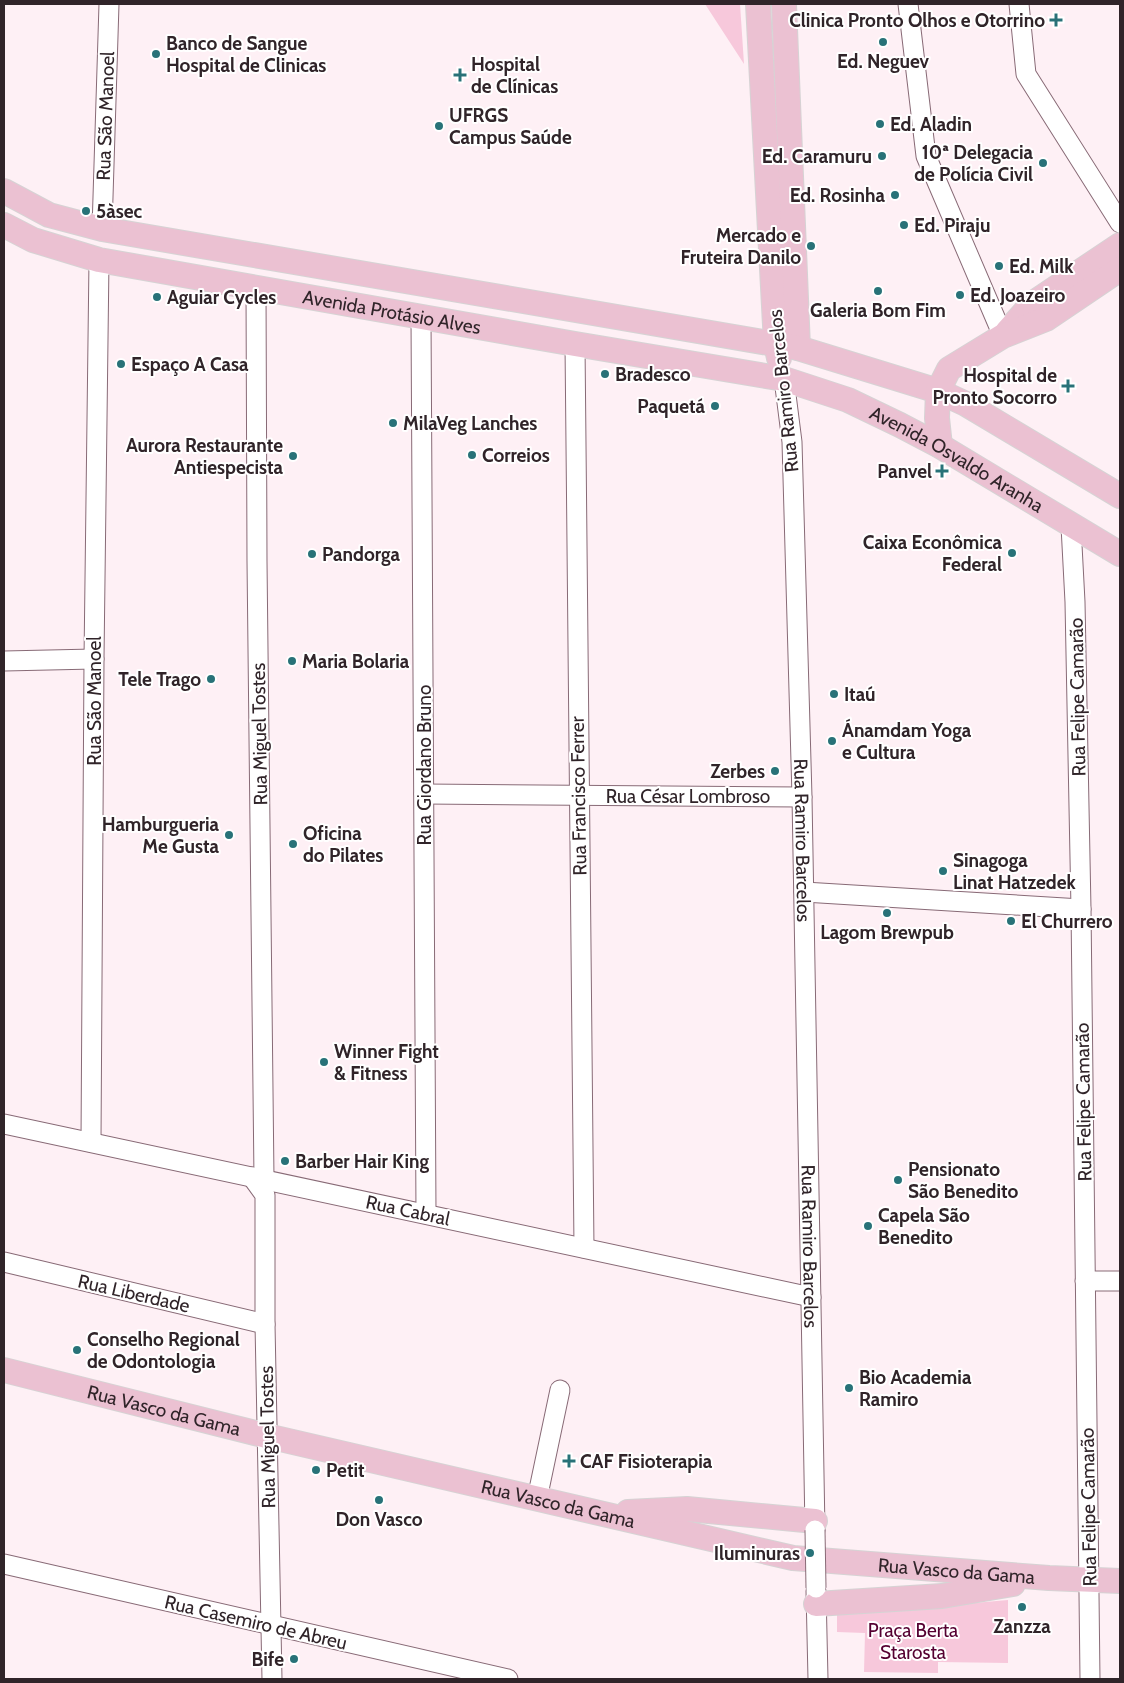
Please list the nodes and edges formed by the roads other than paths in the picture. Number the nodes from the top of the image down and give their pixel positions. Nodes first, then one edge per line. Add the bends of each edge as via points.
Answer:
1 (109, 4) edge
2 (758, 4) edge
3 (784, 4) edge
4 (908, 4) edge
5 (1019, 4) edge
6 (4, 191) edge
7 (1120, 223) edge
8 (4, 225) edge
9 (102, 229) junction
10 (1120, 245) edge
11 (99, 260) junction
12 (1120, 270) edge
13 (256, 288) junction
14 (421, 317) junction
15 (1003, 336) junction
16 (575, 344) junction
17 (787, 346) junction
18 (784, 379) junction
19 (938, 390) junction
20 (940, 446) junction
21 (1120, 496) edge
22 (1071, 526) junction
23 (1120, 554) edge
24 (94, 660) junction
25 (4, 661) edge
26 (424, 794) junction
27 (578, 795) junction
28 (802, 796) junction
29 (804, 892) junction
30 (1081, 909) junction
31 (4, 1124) edge
32 (91, 1142) junction
33 (264, 1183) junction
34 (426, 1213) junction
35 (584, 1248) junction
36 (4, 1262) edge
37 (1086, 1281) junction
38 (1120, 1281) edge
39 (811, 1298) junction
40 (265, 1324) junction
41 (4, 1370) edge
42 (560, 1390) dead end
43 (266, 1436) junction
44 (537, 1499) junction
45 (602, 1514) junction
46 (815, 1526) junction
47 (4, 1564) edge
48 (1049, 1578) junction
49 (1089, 1580) junction
50 (1120, 1581) edge
51 (816, 1596) junction
52 (270, 1626) junction
53 (272, 1679) edge
54 (508, 1679) edge
55 (818, 1679) edge
56 (1090, 1679) edge

1 - 9 street, Rua São Manoel
2 - 17 main road, Rua Ramiro Barcelos
3 - 17 main road, Rua Ramiro Barcelos
4 - 15 street via 926,156
5 - 7 street via 1026,74
6 - 9 main road, Avenida Protásio Alves via 49,215
8 - 11 main road, Avenida Protásio Alves via 33,240
9 - 17 main road, Avenida Protásio Alves
10 - 15 main road via 1032,304
11 - 13 main road, Avenida Protásio Alves
11 - 24 street, Rua São Manoel
12 - 15 main road via 1046,319
13 - 14 main road, Avenida Protásio Alves
13 - 33 street, Rua Miguel Tostes
14 - 16 main road, Avenida Protásio Alves
14 - 26 street, Rua Giordano Bruno
15 - 19 main road via 949,369
16 - 18 main road, Avenida Protásio Alves
16 - 27 street, Rua Francisco Ferrer
17 - 18 main road, Rua Ramiro Barcelos
17 - 19 main road
18 - 20 main road, Avenida Osvaldo Aranha via 848,400
18 - 28 street, Rua Ramiro Barcelos via 792,442
19 - 20 main road
19 - 21 main road
20 - 22 main road, Avenida Osvaldo Aranha
22 - 23 main road, Avenida Osvaldo Aranha
22 - 30 street, Rua Felipe Camarão
24 - 25 street
24 - 32 street, Rua São Manoel
26 - 27 street, Rua César Lombroso
26 - 34 street, Rua Giordano Bruno
27 - 28 street, Rua César Lombroso
27 - 35 street, Rua Francisco Ferrer
28 - 29 street, Rua Ramiro Barcelos
29 - 30 street
29 - 39 street, Rua Ramiro Barcelos
30 - 37 street, Rua Felipe Camarão
31 - 32 street, Rua Cabral
32 - 33 street, Rua Cabral
33 - 34 street, Rua Cabral
33 - 40 street, Rua Miguel Tostes
34 - 35 street, Rua Cabral
35 - 39 street, Rua Cabral
36 - 40 street, Rua Liberdade
37 - 38 street
37 - 49 street, Rua Felipe Camarão
39 - 46 street, Rua Ramiro Barcelos
40 - 43 street, Rua Miguel Tostes
41 - 43 main road, Rua Vasco da Gama
42 - 44 street
43 - 44 main road, Rua Vasco da Gama
43 - 52 street, Rua Miguel Tostes
44 - 45 main road, Rua Vasco da Gama
45 - 46 main road via 687,1509
45 - 48 main road, Rua Vasco da Gama via 793,1558
46 - 51 street, Rua Ramiro Barcelos, bridge
47 - 52 street, Rua Casemiro de Abreu
48 - 49 main road, Rua Vasco da Gama
48 - 51 main road via 942,1596
49 - 50 main road, Rua Vasco da Gama
49 - 56 street, Rua Felipe Camarão
51 - 55 street, Rua Ramiro Barcelos
52 - 53 street, Rua Miguel Tostes
52 - 54 street, Rua Casemiro de Abreu

